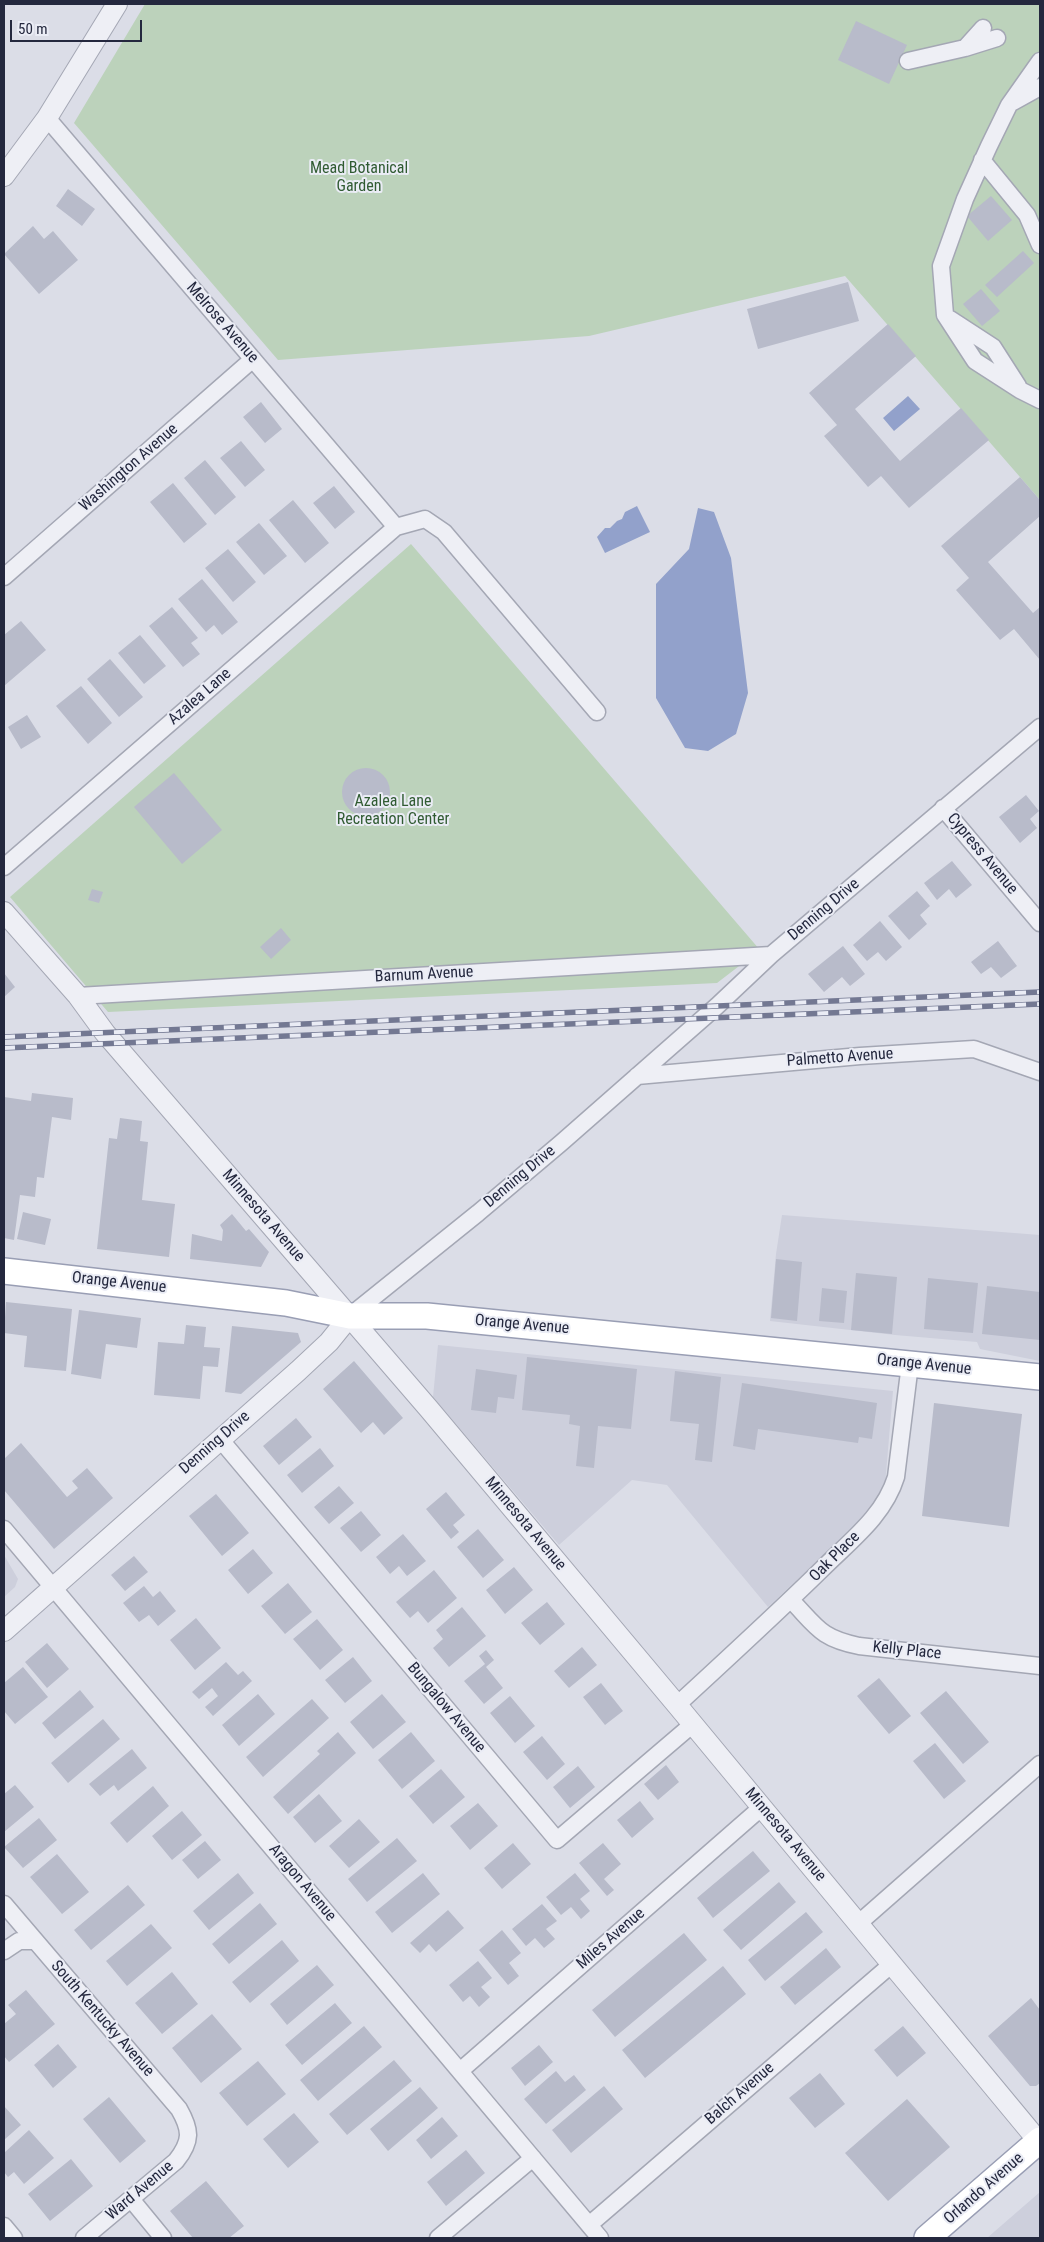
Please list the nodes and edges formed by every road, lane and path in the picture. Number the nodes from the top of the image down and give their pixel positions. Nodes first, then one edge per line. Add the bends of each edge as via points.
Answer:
1 (117, 4) edge
2 (983, 28) dead end
3 (997, 38) dead end
4 (965, 48) junction
5 (908, 61) dead end
6 (1040, 61) edge
7 (1040, 88) edge
8 (1009, 105) junction
9 (47, 118) junction
10 (982, 160) junction
11 (4, 176) edge
12 (1040, 245) edge
13 (254, 359) junction
14 (1040, 400) edge
15 (396, 527) junction
16 (4, 577) edge
17 (596, 712) dead end
18 (1040, 727) edge
19 (943, 808) junction
20 (4, 868) edge
21 (4, 912) edge
22 (1040, 923) edge
23 (771, 955) junction
24 (78, 996) junction
25 (1040, 1072) edge
26 (637, 1076) junction
27 (4, 1271) edge
28 (350, 1316) junction
29 (910, 1364) junction
30 (1040, 1377) edge
31 (220, 1439) junction
32 (4, 1529) edge
33 (54, 1588) junction
34 (791, 1600) junction
35 (4, 1631) edge
36 (1040, 1666) edge
37 (677, 1704) junction
38 (693, 1724) junction
39 (1040, 1764) edge
40 (762, 1808) junction
41 (4, 1904) edge
42 (859, 1923) junction
43 (35, 1941) junction
44 (4, 1951) edge
45 (892, 1964) junction
46 (460, 2070) junction
47 (188, 2139) joint
48 (1040, 2141) edge
49 (533, 2158) junction
50 (131, 2199) junction
51 (588, 2225) junction
52 (4, 2226) edge
53 (14, 2238) edge
54 (84, 2238) edge
55 (163, 2238) edge
56 (438, 2238) edge
57 (600, 2238) edge
58 (927, 2238) edge

1 - 9 street
2 - 4 street
3 - 4 street
4 - 5 street
6 - 8 street
7 - 8 street
8 - 10 street
9 - 11 street
9 - 13 street, Melrose Avenue
10 - 12 street via 1028,215
10 - 14 street via 941,266 945,315 975,361
13 - 15 street, Melrose Avenue
13 - 16 street, Washington Avenue
15 - 17 street via 425,519 444,532
15 - 20 street, Azalea Lane
18 - 19 street, Denning Drive
19 - 22 street, Cypress Avenue
19 - 23 street, Denning Drive
21 - 24 street, Minnesota Avenue
23 - 24 street, Barnum Avenue
23 - 26 street, Denning Drive
24 - 28 street, Minnesota Avenue via 105,1033
25 - 26 street, Palmetto Avenue via 974,1048
26 - 28 street, Denning Drive via 478,1213
27 - 28 main road, Orange Avenue via 276,1302
28 - 29 main road, Orange Avenue via 427,1316
28 - 31 street, Denning Drive via 317,1353
28 - 37 street, Minnesota Avenue
29 - 30 main road, Orange Avenue
29 - 34 street, Oak Place via 896,1478 891,1492 873,1519
31 - 33 street, Denning Drive
31 - 38 street, Bungalow Avenue via 557,1840
32 - 33 street, Aragon Avenue
33 - 35 street, Denning Drive
33 - 46 street, Aragon Avenue
34 - 36 street, Kelly Place via 821,1632 837,1642
34 - 37 street, Oak Place
37 - 38 street, Minnesota Avenue
38 - 40 street, Minnesota Avenue
39 - 42 street
40 - 42 street, Minnesota Avenue
40 - 46 street, Miles Avenue
41 - 43 street, South Kentucky Avenue
42 - 45 street, Minnesota Avenue
43 - 44 street via 19,1941
43 - 47 street, South Kentucky Avenue via 179,2109 188,2126
45 - 48 street, Minnesota Avenue
45 - 51 street, Balch Avenue
46 - 49 street, Aragon Avenue
47 - 50 street, Ward Avenue via 176,2161
48 - 58 main road, Orlando Avenue
49 - 51 street, Aragon Avenue
49 - 56 street
50 - 54 street, Ward Avenue
50 - 55 street
51 - 57 street, Aragon Avenue
52 - 53 street

